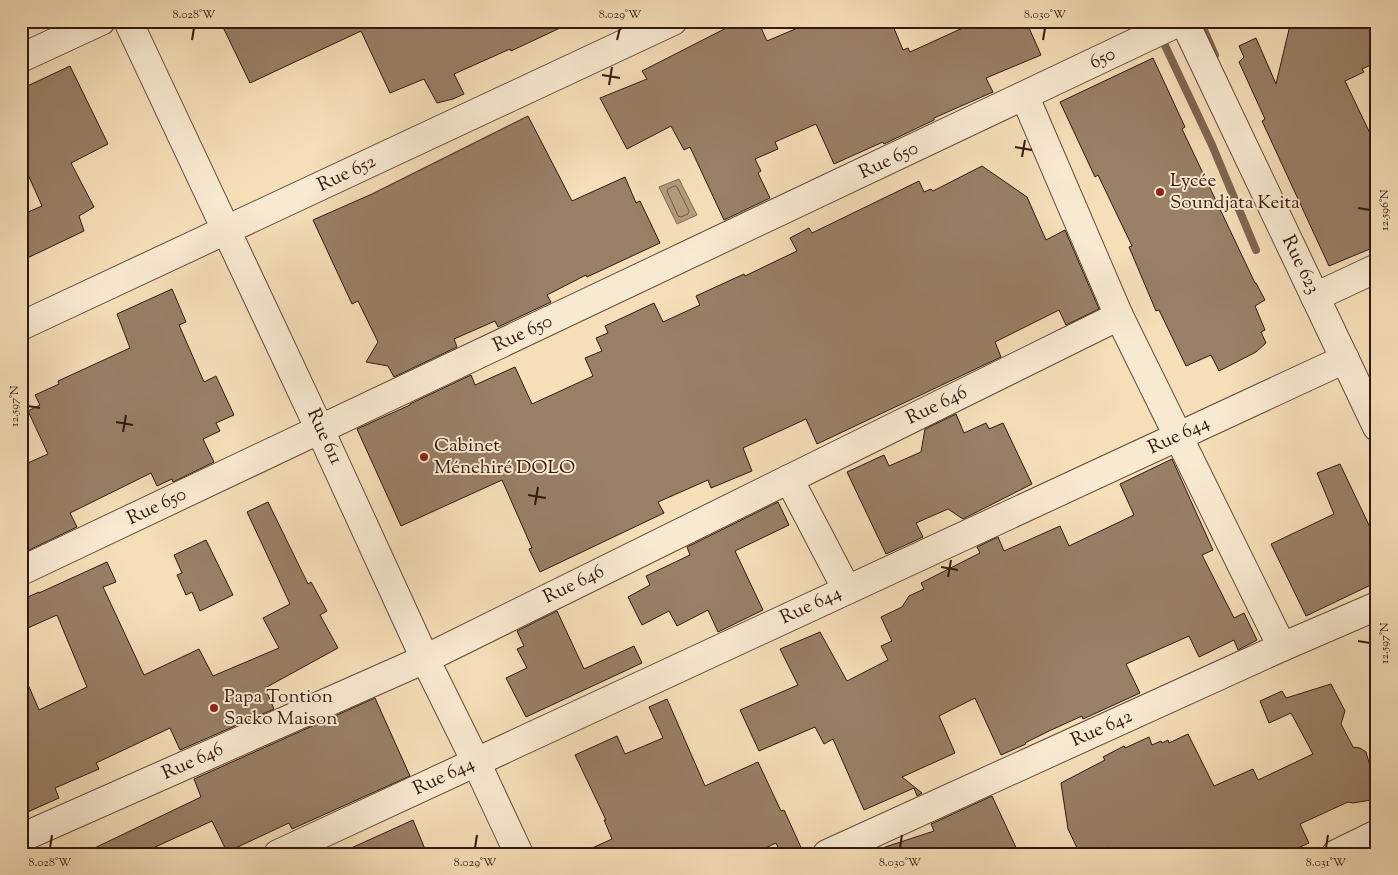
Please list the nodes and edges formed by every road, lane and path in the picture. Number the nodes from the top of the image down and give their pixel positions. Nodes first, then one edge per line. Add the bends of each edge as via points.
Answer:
1 (101, 21) edge
2 (128, 21) edge
3 (673, 21) edge
4 (1182, 21) edge
5 (21, 58) edge
6 (1024, 97) junction
7 (226, 230) junction
8 (1377, 268) edge
9 (1316, 297) junction
10 (1119, 316) junction
11 (21, 326) edge
12 (1345, 359) junction
13 (1377, 427) edge
14 (320, 430) junction
15 (1177, 437) junction
16 (789, 479) junction
17 (21, 571) edge
18 (846, 590) junction
19 (1377, 606) edge
20 (1282, 647) junction
21 (425, 659) junction
22 (476, 762) junction
23 (1377, 834) edge
24 (21, 838) edge
25 (278, 854) edge
26 (518, 854) edge
27 (827, 854) edge
28 (1336, 854) edge

1 - 5 street
2 - 7 street, Rue 611
3 - 7 street, Rue 652
4 - 6 street, 650
4 - 9 street, Rue 623
6 - 10 street
6 - 14 street, Rue 650
7 - 11 street, Rue 652
7 - 14 street, Rue 611
8 - 9 street
9 - 12 street, Rue 623
10 - 15 street
10 - 16 street, Rue 646
12 - 13 street, Rue 623
12 - 15 street, Rue 644
14 - 17 street, Rue 650
14 - 21 street, Rue 611
15 - 18 street, Rue 644
15 - 20 street
16 - 18 street
16 - 21 street, Rue 646
18 - 22 street, Rue 644
19 - 20 street, Rue 642
20 - 27 street, Rue 642
21 - 22 street, Rue 611
21 - 24 street, Rue 646
22 - 25 street, Rue 644
22 - 26 street, Rue 611
23 - 28 street

